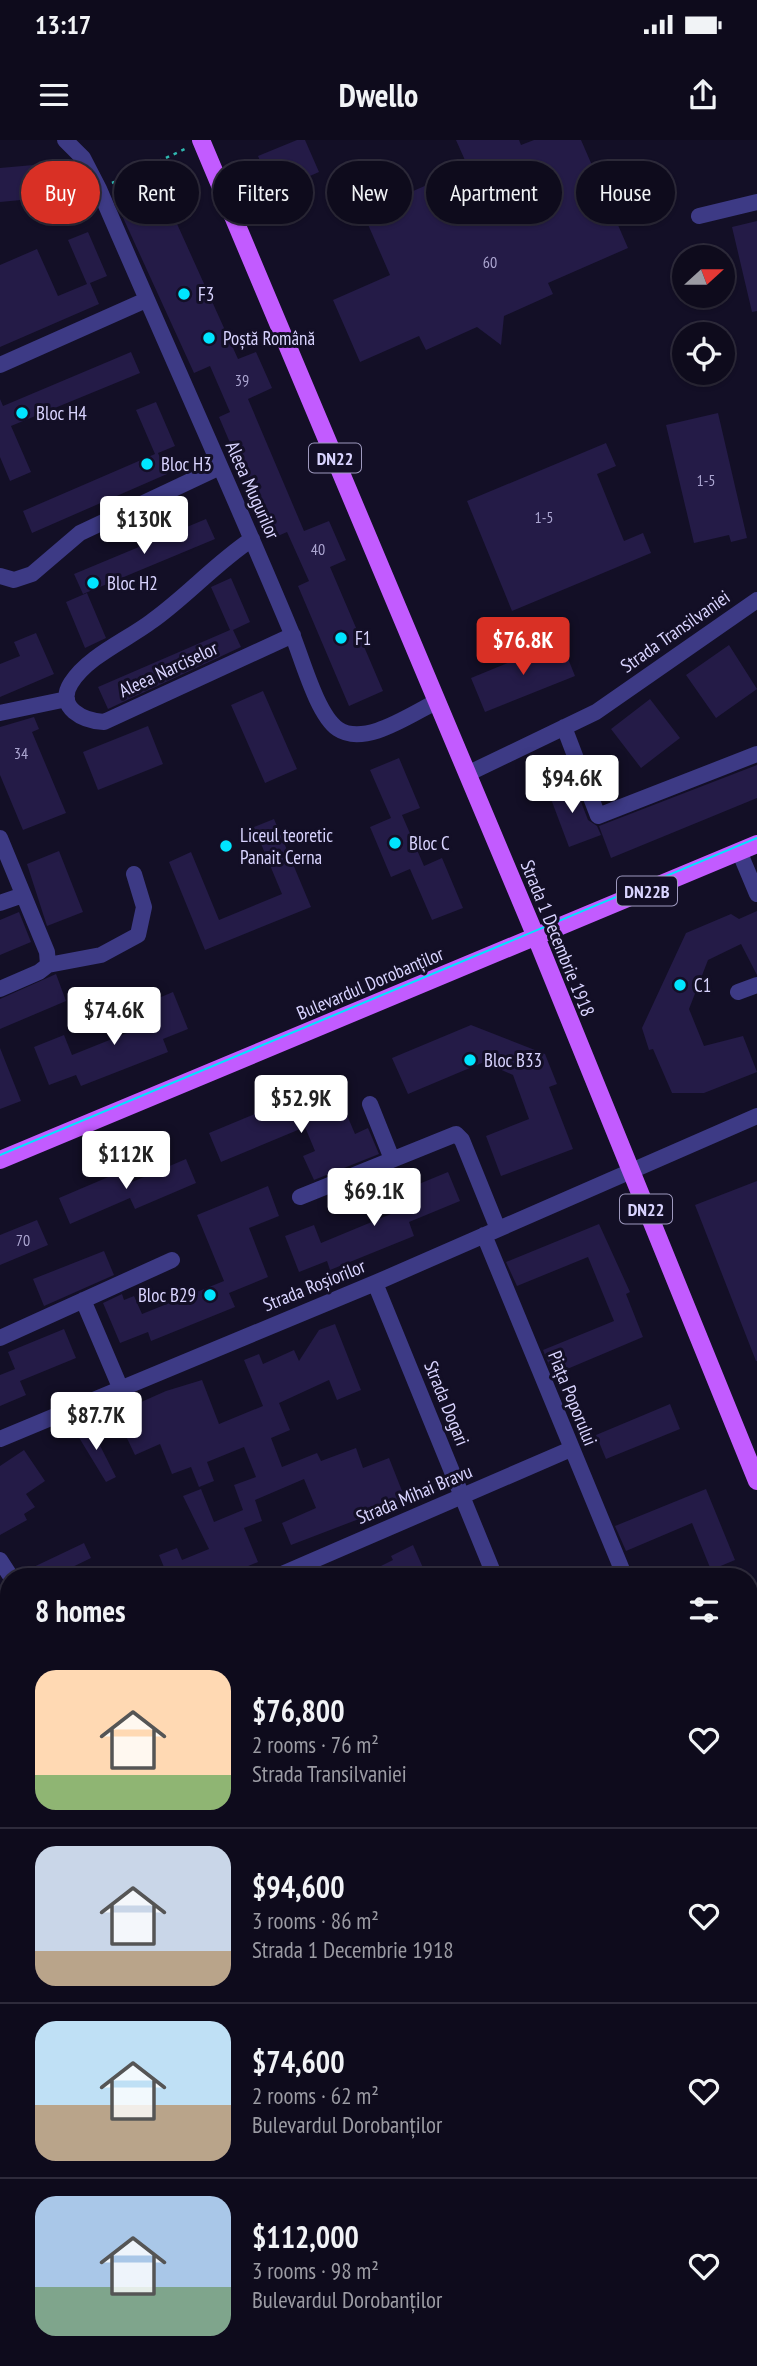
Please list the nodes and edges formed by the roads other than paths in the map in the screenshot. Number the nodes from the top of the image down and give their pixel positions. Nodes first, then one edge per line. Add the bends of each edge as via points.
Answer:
1 (65, 140) edge
2 (201, 141) edge
3 (757, 202) edge
4 (699, 216) dead end
5 (146, 300) junction
6 (0, 365) edge
7 (220, 467) junction
8 (253, 539) junction
9 (0, 576) edge
10 (757, 600) edge
11 (293, 635) junction
12 (67, 699) junction
13 (436, 702) junction
14 (0, 713) edge
15 (564, 727) junction
16 (757, 754) edge
17 (467, 774) junction
18 (0, 838) edge
19 (757, 844) edge
20 (739, 851) junction
21 (134, 874) dead end
22 (757, 894) edge
23 (23, 895) junction
24 (0, 903) edge
25 (536, 937) junction
26 (48, 965) junction
27 (757, 985) edge
28 (0, 989) edge
29 (738, 992) dead end
30 (370, 1104) dead end
31 (757, 1116) edge
32 (391, 1159) junction
33 (0, 1160) edge
34 (631, 1173) junction
35 (300, 1197) dead end
36 (491, 1232) junction
37 (172, 1260) dead end
38 (375, 1283) junction
39 (83, 1300) junction
40 (0, 1338) edge
41 (120, 1387) junction
42 (0, 1438) edge
43 (571, 1449) junction
44 (757, 1481) edge
45 (462, 1496) junction
46 (296, 1568) edge
47 (491, 1568) edge
48 (621, 1568) edge

1 - 5 street, Aleea Mugurilor via 89,169
2 - 13 main road, Strada 1 Decembrie 1918 / DN22
3 - 4 street
5 - 6 street
5 - 7 street, Aleea Mugurilor
7 - 8 street, Aleea Mugurilor
7 - 9 street via 79,533 32,574 14,580
8 - 11 street, Aleea Mugurilor
8 - 12 street, Aleea Narciselor via 82,670 69,685
10 - 15 street, Strada Transilvaniei via 596,712
11 - 12 street, Aleea Narciselor via 104,722 86,721 74,714
11 - 13 street, Aleea Mugurilor via 323,709 340,730 370,733
12 - 14 street
13 - 17 main road, Strada 1 Decembrie 1918 / DN22
15 - 16 street via 598,816
15 - 17 street, Strada Transilvaniei
17 - 25 main road, Strada 1 Decembrie 1918 / DN22
18 - 23 street
19 - 20 main road, Bulevardul Dorobanților / DN22B
20 - 22 street
20 - 25 main road, Bulevardul Dorobanților / DN22B
21 - 26 street via 144,907 138,935 102,955
23 - 24 street
23 - 26 street
25 - 33 main road, Bulevardul Dorobanților / DN22B
25 - 34 main road, Strada 1 Decembrie 1918 / DN22
26 - 28 street
27 - 29 street
30 - 32 street
31 - 34 street, Strada Roșiorilor
32 - 35 street
32 - 36 street, Piața Poporului via 456,1134 462,1140
34 - 36 street, Strada Roșiorilor
34 - 44 main road, Strada 1 Decembrie 1918 / DN22
36 - 38 street, Strada Roșiorilor
36 - 43 street, Piața Poporului
37 - 39 street
38 - 41 street, Strada Roșiorilor
38 - 45 street, Strada Dogari
39 - 40 street
39 - 41 street
41 - 42 street, Strada Roșiorilor
43 - 45 street, Strada Mihai Bravu
43 - 48 street, Piața Poporului
45 - 46 street, Strada Mihai Bravu
45 - 47 street, Strada Dogari

